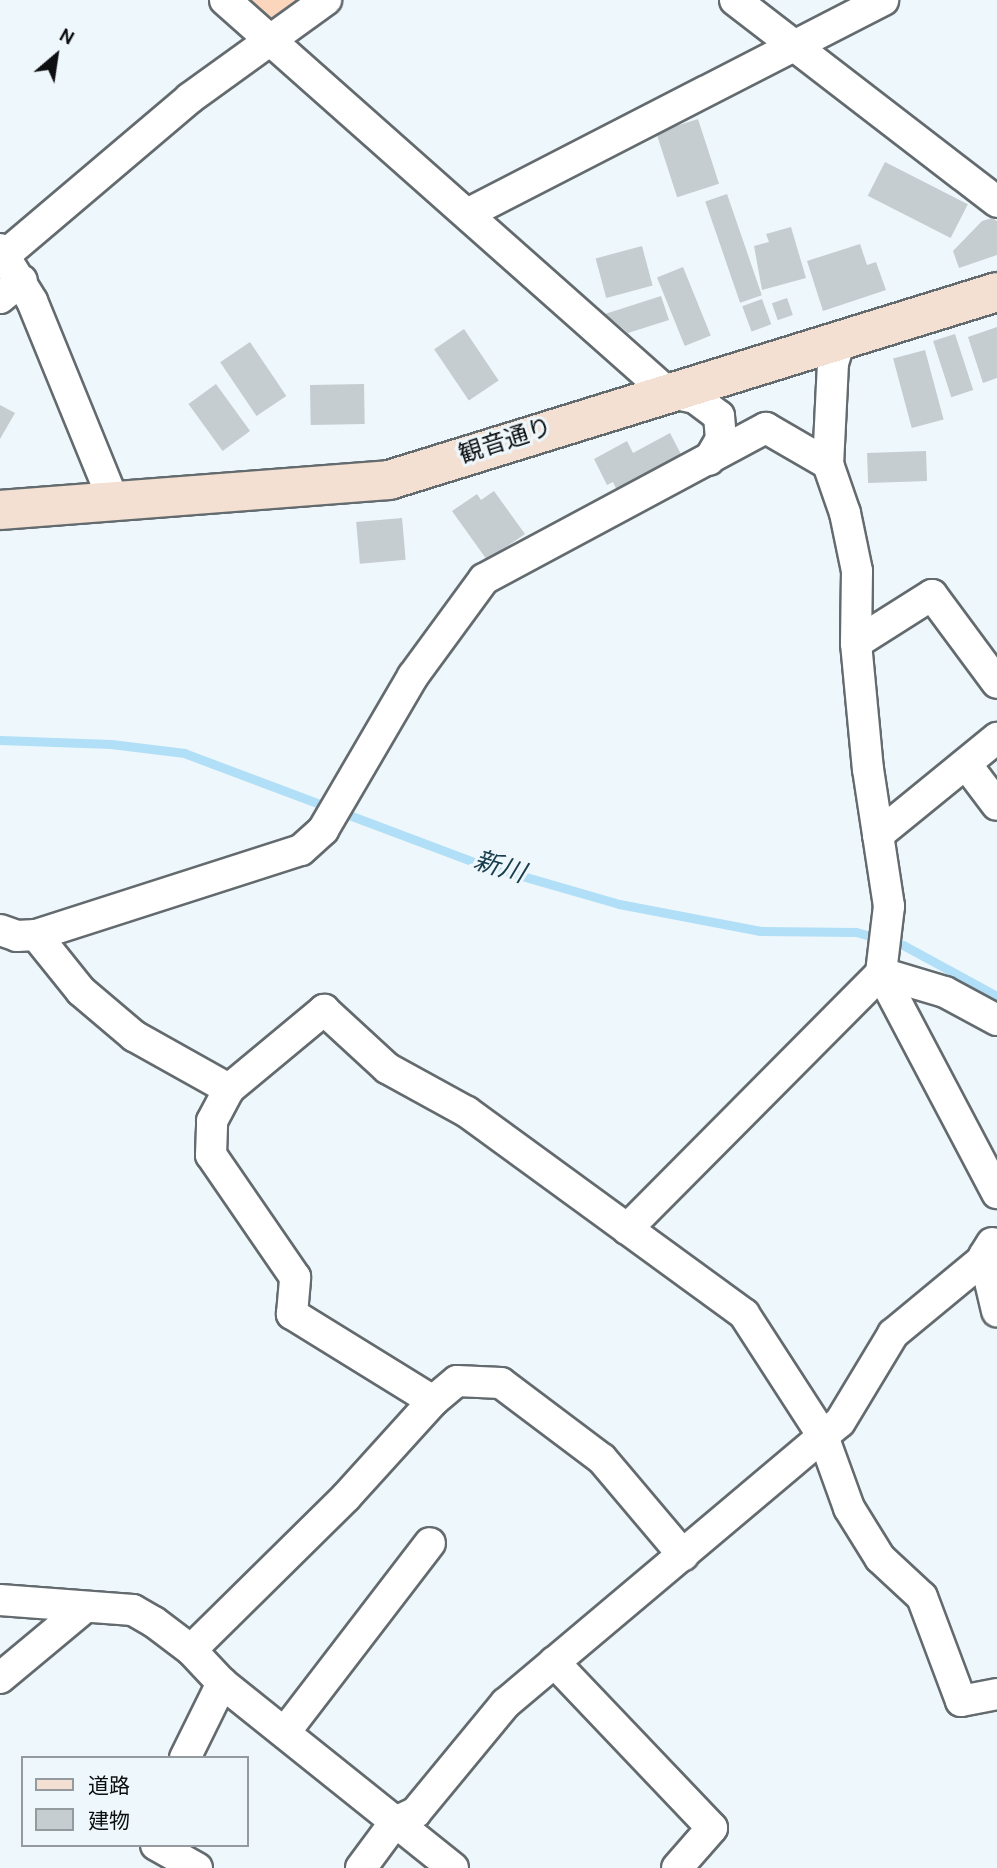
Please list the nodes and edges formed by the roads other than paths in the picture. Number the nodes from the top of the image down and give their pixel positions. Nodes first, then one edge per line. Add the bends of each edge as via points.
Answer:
1 (225, 0) edge
2 (326, 0) edge
3 (734, 0) edge
4 (883, 0) edge
5 (269, 39) junction
6 (792, 44) junction
7 (997, 202) edge
8 (467, 214) junction
9 (3, 252) edge
10 (11, 289) edge
11 (997, 292) edge
12 (841, 337) junction
13 (667, 393) junction
14 (709, 460) junction
15 (828, 464) junction
16 (114, 502) junction
17 (0, 510) edge
18 (856, 643) junction
19 (997, 683) edge
20 (997, 738) edge
21 (965, 764) junction
22 (997, 805) edge
23 (878, 835) junction
24 (0, 931) edge
25 (36, 935) junction
26 (881, 973) junction
27 (997, 1020) edge
28 (229, 1090) junction
29 (997, 1193) edge
30 (627, 1229) junction
31 (993, 1246) edge
32 (997, 1311) edge
33 (433, 1401) junction
34 (824, 1436) junction
35 (430, 1543) dead end
36 (683, 1555) junction
37 (0, 1600) edge
38 (84, 1608) junction
39 (191, 1650) junction
40 (554, 1662) junction
41 (0, 1678) edge
42 (222, 1683) junction
43 (997, 1694) edge
44 (285, 1732) junction
45 (186, 1756) edge
46 (395, 1822) junction
47 (161, 1855) edge
48 (197, 1868) edge
49 (361, 1868) edge
50 (453, 1868) edge
51 (677, 1868) edge

1 - 5 street
2 - 5 street
3 - 6 street
4 - 6 street
5 - 8 street
5 - 9 street via 190,97
6 - 7 street
6 - 8 street
8 - 13 street
9 - 10 street
10 - 16 street
11 - 12 street, 観音通り
12 - 13 street, 観音通り
12 - 15 street via 833,363
13 - 14 street via 695,398 719,416 721,439
13 - 16 street, 観音通り via 389,480
14 - 15 street via 766,428
14 - 25 street via 484,579 413,676 323,830 301,850
15 - 18 street via 845,513 857,571
16 - 17 street, 観音通り
18 - 19 street via 932,594
18 - 23 street
20 - 21 street
21 - 22 street
21 - 23 street
23 - 26 street via 889,906
24 - 25 street
25 - 28 street via 80,991 134,1037
26 - 27 street via 946,992
26 - 29 street
26 - 30 street
28 - 30 street via 324,1010 387,1068 467,1112
28 - 33 street via 212,1121 211,1155 295,1277 292,1314
30 - 34 street via 744,1314
31 - 32 street
31 - 34 street via 893,1334 840,1422
33 - 36 street via 457,1381 501,1383 602,1460
33 - 39 street via 354,1489
34 - 36 street
34 - 43 street via 849,1508 880,1558 922,1597 961,1701
35 - 44 street
36 - 40 street
37 - 38 street
38 - 39 street via 133,1610
38 - 41 street
39 - 42 street
40 - 46 street via 506,1703 416,1812
40 - 51 street via 712,1828
42 - 44 street
42 - 45 street
44 - 46 street
46 - 49 street
46 - 50 street
47 - 48 street

